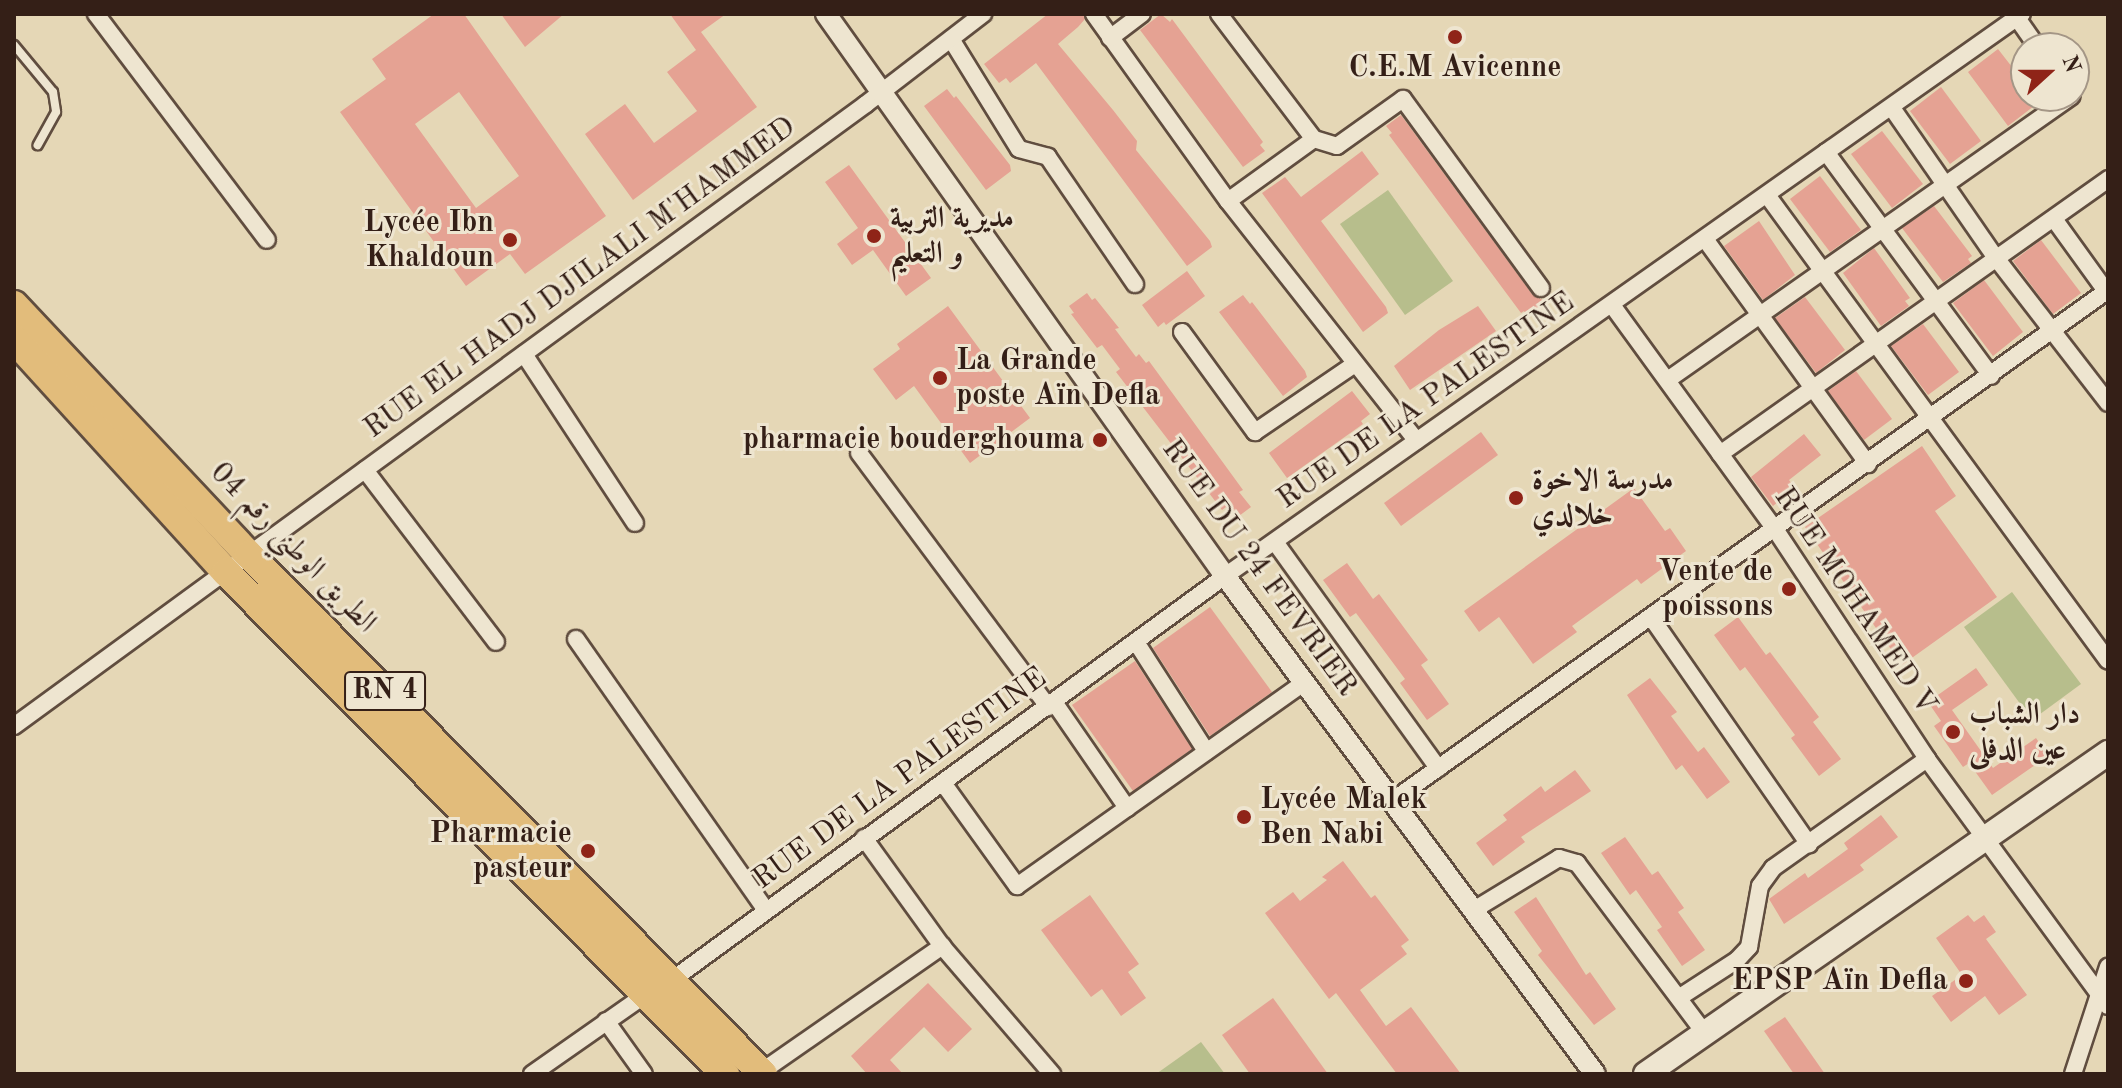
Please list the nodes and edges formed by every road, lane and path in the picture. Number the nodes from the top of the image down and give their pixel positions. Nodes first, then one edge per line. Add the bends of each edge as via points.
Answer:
1 (96, 14) edge
2 (826, 14) edge
3 (983, 14) edge
4 (1094, 14) edge
5 (1142, 14) edge
6 (1219, 14) edge
7 (2020, 16) edge
8 (1110, 38) junction
9 (951, 39) junction
10 (14, 45) edge
11 (882, 92) junction
12 (1892, 108) junction
13 (2049, 112) edge
14 (1314, 139) junction
15 (38, 145) dead end
16 (1826, 152) junction
17 (2108, 179) edge
18 (1946, 186) junction
19 (1767, 195) junction
20 (1228, 201) junction
21 (2054, 219) junction
22 (1883, 229) junction
23 (1705, 239) junction
24 (267, 240) dead end
25 (1996, 258) junction
26 (1822, 272) junction
27 (1135, 284) dead end
28 (1541, 288) dead end
29 (2107, 291) edge
30 (1935, 300) junction
31 (14, 305) edge
32 (1612, 305) junction
33 (1759, 315) junction
34 (2051, 331) junction
35 (1182, 332) dead end
36 (14, 339) edge
37 (1876, 343) junction
38 (524, 354) junction
39 (1355, 364) junction
40 (1991, 376) junction
41 (1669, 379) junction
42 (1811, 386) junction
43 (2108, 403) edge
44 (1931, 419) junction
45 (1417, 441) junction
46 (859, 453) dead end
47 (1720, 454) junction
48 (1868, 464) junction
49 (365, 470) junction
50 (635, 523) dead end
51 (1775, 529) junction
52 (1275, 542) junction
53 (249, 555) junction
54 (1225, 576) junction
55 (218, 579) junction
56 (1651, 617) junction
57 (576, 639) dead end
58 (496, 642) dead end
59 (1136, 642) junction
60 (2108, 661) edge
61 (1304, 683) junction
62 (1051, 704) junction
63 (14, 726) edge
64 (1206, 751) junction
65 (2108, 753) edge
66 (1927, 759) junction
67 (1438, 768) junction
68 (943, 783) junction
69 (1392, 801) junction
70 (1127, 808) junction
71 (864, 838) junction
72 (1985, 840) junction
73 (1809, 844) junction
74 (766, 910) junction
75 (1472, 911) junction
76 (942, 946) junction
77 (2108, 967) edge
78 (672, 980) junction
79 (645, 995) junction
80 (1680, 997) junction
81 (2104, 1000) edge
82 (606, 1021) junction
83 (1706, 1035) junction
84 (762, 1073) edge
85 (532, 1074) edge
86 (644, 1074) edge
87 (725, 1074) edge
88 (1052, 1074) edge
89 (1595, 1074) edge
90 (1646, 1074) edge
91 (2073, 1074) edge

1 - 24 street
2 - 11 street, RUE DU 24 FEVRIER
3 - 9 street, RUE EL HADJ DJILALI M'HAMMED
4 - 8 street
5 - 8 street
6 - 14 street
7 - 12 street, RUE DE LA PALESTINE
8 - 20 street
9 - 11 street, RUE EL HADJ DJILALI M'HAMMED
9 - 27 street via 1019,149 1048,157
10 - 15 lane via 53,92 56,112
11 - 38 street, RUE EL HADJ DJILALI M'HAMMED
11 - 54 street, RUE DU 24 FEVRIER
12 - 16 street, RUE DE LA PALESTINE
12 - 18 street
13 - 18 street
14 - 20 street
14 - 28 street via 1337,146 1403,99
16 - 19 street, RUE DE LA PALESTINE
16 - 22 street
17 - 21 street
18 - 22 street
18 - 25 street
19 - 23 street, RUE DE LA PALESTINE
19 - 26 street
20 - 39 street
21 - 25 street
21 - 29 street
22 - 26 street
22 - 30 street
23 - 32 street, RUE DE LA PALESTINE
23 - 33 street
25 - 30 street
25 - 34 street
26 - 33 street
26 - 37 street
29 - 34 street
30 - 37 street
30 - 40 street
31 - 53 highway, الطريق الوطني رقم 04 / RN 4
32 - 41 street, RUE MOHAMED V
32 - 45 street, RUE DE LA PALESTINE
33 - 41 street
33 - 42 street
34 - 40 street
34 - 43 street
35 - 39 street via 1255,432
36 - 55 highway, الطريق الوطني رقم 04 / RN 4
37 - 42 street
37 - 44 street
38 - 49 street, RUE EL HADJ DJILALI M'HAMMED
38 - 50 street
39 - 45 street
40 - 44 street
41 - 47 street, RUE MOHAMED V
42 - 47 street
42 - 48 street
44 - 48 street
44 - 60 street
45 - 52 street, RUE DE LA PALESTINE
46 - 62 street
47 - 51 street, RUE MOHAMED V
48 - 51 street
49 - 53 street, RUE EL HADJ DJILALI M'HAMMED
49 - 58 street
51 - 56 street
51 - 66 street, RUE MOHAMED V
52 - 54 street, RUE DE LA PALESTINE
52 - 67 street
53 - 55 street, RUE EL HADJ DJILALI M'HAMMED
53 - 78 highway, الطريق الوطني رقم 04 / RN 4
54 - 59 street, RUE DE LA PALESTINE
54 - 61 street, RUE DU 24 FEVRIER
55 - 63 street, RUE EL HADJ DJILALI M'HAMMED
55 - 79 highway, الطريق الوطني رقم 04 / RN 4
56 - 67 street
56 - 73 street
57 - 74 street
59 - 62 street, RUE DE LA PALESTINE
59 - 64 street
61 - 64 street
61 - 69 street, RUE DU 24 FEVRIER
62 - 68 street, RUE DE LA PALESTINE
62 - 70 street
64 - 70 street
65 - 72 main road
66 - 72 street, RUE MOHAMED V
66 - 73 street
67 - 69 street
68 - 70 street via 1017,886
68 - 71 street, RUE DE LA PALESTINE
69 - 75 street, RUE DU 24 FEVRIER
71 - 74 street, RUE DE LA PALESTINE
71 - 76 street
72 - 81 street, RUE MOHAMED V
72 - 83 main road
73 - 80 street via 1773,868 1760,886 1749,947
74 - 78 street, RUE DE LA PALESTINE
75 - 80 street via 1559,858 1577,863
75 - 89 street, RUE DU 24 FEVRIER
76 - 84 street
76 - 88 street
77 - 81 street
78 - 84 highway, الطريق الوطني رقم 04 / RN 4
79 - 82 street
79 - 87 highway, الطريق الوطني رقم 04 / RN 4
80 - 83 street
81 - 91 street
82 - 85 street
82 - 86 street
83 - 90 main road

